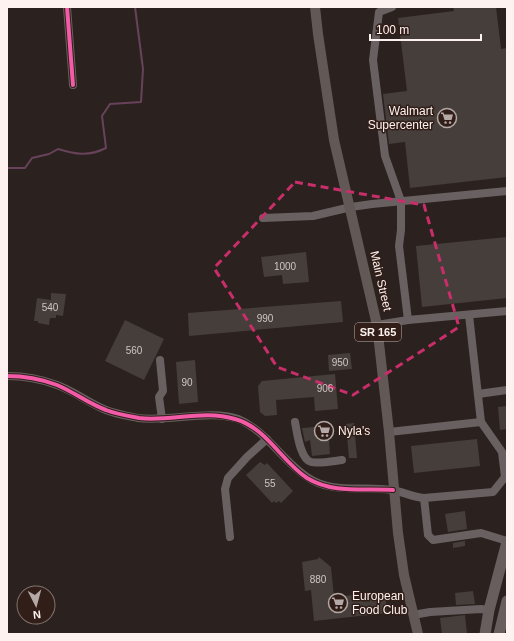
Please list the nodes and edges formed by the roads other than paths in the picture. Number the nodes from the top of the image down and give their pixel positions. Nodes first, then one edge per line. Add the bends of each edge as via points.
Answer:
1 (67, 7) edge
2 (316, 7) edge
3 (392, 7) edge
4 (73, 85) dead end
5 (507, 191) edge
6 (401, 201) junction
7 (351, 207) junction
8 (263, 218) dead end
9 (507, 311) edge
10 (469, 315) junction
11 (408, 320) junction
12 (377, 325) junction
13 (160, 360) dead end
14 (7, 376) edge
15 (507, 390) edge
16 (478, 394) junction
17 (162, 419) junction
18 (295, 422) dead end
19 (481, 422) junction
20 (389, 432) junction
21 (267, 439) junction
22 (342, 460) dead end
23 (506, 478) edge
24 (393, 490) junction
25 (424, 498) junction
26 (230, 537) dead end
27 (507, 541) edge
28 (507, 601) edge
29 (489, 610) junction
30 (413, 615) junction
31 (418, 634) edge
32 (484, 634) edge
33 (499, 634) edge

1 - 4 street
2 - 7 main road, Main Street / SR 165 via 334,140
3 - 6 street via 380,12 373,60 385,156
5 - 6 street
6 - 7 street
6 - 11 street via 402,230 399,246
7 - 8 street via 313,216
7 - 12 main road, Main Street / SR 165
9 - 10 street
10 - 11 street
10 - 16 street
11 - 12 street
12 - 20 main road, Main Street / SR 165
13 - 17 street via 163,391 159,397
14 - 17 street via 42,380 116,413
15 - 16 street
16 - 19 street
17 - 21 street via 220,416 236,419 250,425
18 - 22 street via 305,458 312,462
19 - 20 street
19 - 23 street via 502,452
20 - 24 main road, Main Street / SR 165
21 - 24 street via 294,467 324,486
21 - 26 street via 228,478 225,489
23 - 25 street via 493,492
24 - 25 street via 414,498
24 - 30 main road, Main Street / SR 165 via 400,547
25 - 27 street via 428,535 433,540 481,533
27 - 29 highway
28 - 33 highway
29 - 30 street
29 - 32 highway
30 - 31 main road, Main Street / SR 165

